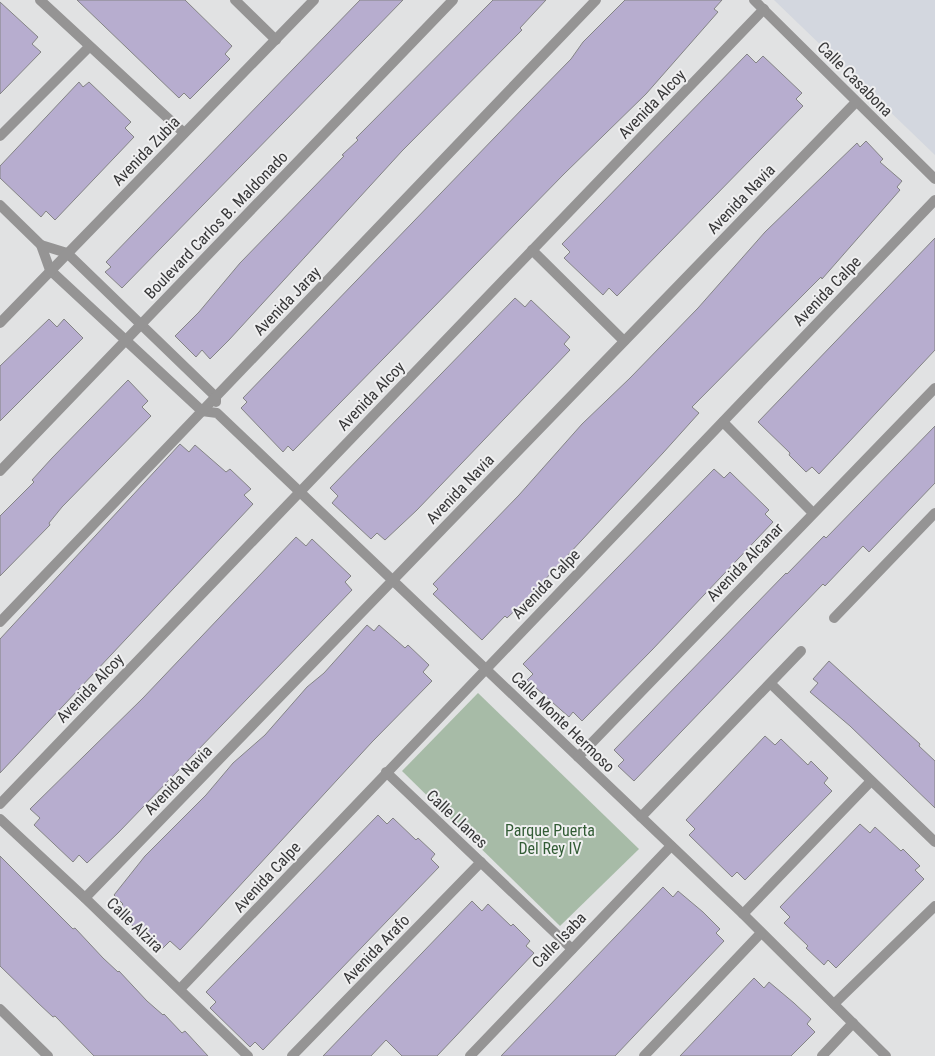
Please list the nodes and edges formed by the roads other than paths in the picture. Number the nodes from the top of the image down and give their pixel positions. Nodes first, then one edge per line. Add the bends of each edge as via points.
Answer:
1 (40, 0) edge
2 (235, 0) edge
3 (314, 0) edge
4 (453, 0) edge
5 (596, 0) edge
6 (754, 0) edge
7 (764, 9) junction
8 (276, 40) junction
9 (89, 47) junction
10 (856, 102) junction
11 (184, 133) junction
12 (0, 136) edge
13 (935, 179) edge
14 (935, 200) edge
15 (0, 205) edge
16 (42, 245) junction
17 (532, 250) junction
18 (67, 253) junction
19 (50, 270) junction
20 (0, 323) edge
21 (141, 325) junction
22 (125, 341) junction
23 (624, 341) junction
24 (935, 388) edge
25 (216, 396) junction
26 (202, 411) junction
27 (217, 413) junction
28 (723, 422) junction
29 (0, 471) edge
30 (300, 492) junction
31 (813, 513) junction
32 (935, 513) edge
33 (393, 580) junction
34 (834, 618) dead end
35 (0, 622) edge
36 (801, 651) dead end
37 (485, 669) junction
38 (771, 684) junction
39 (578, 757) junction
40 (386, 772) junction
41 (871, 781) junction
42 (0, 804) edge
43 (641, 817) junction
44 (0, 819) edge
45 (935, 842) edge
46 (670, 846) junction
47 (481, 862) junction
48 (85, 898) junction
49 (935, 906) edge
50 (743, 914) junction
51 (761, 933) junction
52 (572, 949) junction
53 (180, 989) junction
54 (834, 1004) junction
55 (0, 1009) edge
56 (853, 1023) junction
57 (48, 1056) edge
58 (248, 1056) edge
59 (292, 1056) edge
60 (470, 1056) edge
61 (644, 1056) edge
62 (822, 1056) edge
63 (886, 1056) edge

1 - 9 street
2 - 8 street
3 - 8 street, Avenida Zubia
4 - 21 street, Boulevard Carlos B. Maldonado
5 - 25 street, Avenida Jaray
6 - 7 street, Calle Casabona
7 - 10 street, Calle Casabona
7 - 17 street, Avenida Alcoy
8 - 11 street, Avenida Zubia
9 - 11 street
9 - 12 street
10 - 13 street, Calle Casabona
10 - 23 street, Avenida Navia
11 - 18 street, Avenida Zubia
14 - 28 street, Avenida Calpe
15 - 16 street
16 - 18 street
16 - 19 street
17 - 23 street
17 - 30 street, Avenida Alcoy
18 - 19 street, Avenida Zubia
18 - 21 street
19 - 20 street, Avenida Zubia
19 - 22 street
21 - 22 street, Boulevard Carlos B. Maldonado
21 - 25 street
22 - 26 street
22 - 29 street, Boulevard Carlos B. Maldonado
23 - 33 street, Avenida Navia
24 - 31 street, Avenida Alcanar
25 - 26 street, Avenida Jaray
25 - 27 street
26 - 27 street
26 - 35 street, Avenida Jaray
27 - 30 street, Calle Monte Hermoso
28 - 31 street
28 - 37 street, Avenida Calpe
30 - 33 street, Calle Monte Hermoso
30 - 42 street, Avenida Alcoy
31 - 39 street, Avenida Alcanar
32 - 34 street
33 - 37 street, Calle Monte Hermoso
33 - 48 street, Avenida Navia
36 - 38 street
37 - 39 street, Calle Monte Hermoso
37 - 40 street, Avenida Calpe
38 - 41 street
38 - 43 street
39 - 43 street, Calle Monte Hermoso
40 - 47 street, Calle Llanes
40 - 53 street, Avenida Calpe
41 - 45 street
41 - 50 street
43 - 46 street, Calle Monte Hermoso
44 - 48 street, Calle Alzira
46 - 50 street, Calle Monte Hermoso
46 - 52 street, Calle Isaba
47 - 52 street, Calle Llanes
47 - 59 street, Avenida Arafo
48 - 53 street, Calle Alzira
49 - 54 street
50 - 51 street, Calle Monte Hermoso
51 - 54 street, Calle Monte Hermoso
51 - 61 street
52 - 60 street, Calle Isaba
53 - 58 street, Calle Alzira
54 - 56 street, Calle Monte Hermoso
55 - 57 street
56 - 62 street
56 - 63 street, Calle Monte Hermoso

